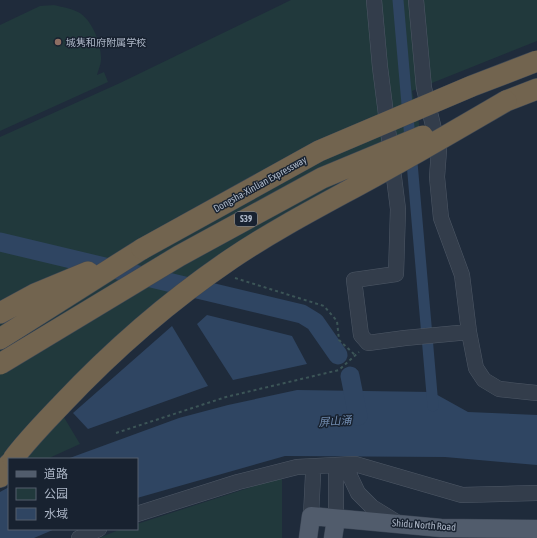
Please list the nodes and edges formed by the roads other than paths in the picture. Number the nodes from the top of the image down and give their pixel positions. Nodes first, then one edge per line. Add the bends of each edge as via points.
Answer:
1 (374, 0) edge
2 (416, 0) edge
3 (537, 61) edge
4 (537, 89) edge
5 (506, 101) junction
6 (142, 249) junction
7 (0, 313) edge
8 (469, 332) junction
9 (0, 339) edge
10 (0, 364) edge
11 (537, 393) edge
12 (14, 458) edge
13 (8, 465) edge
14 (313, 475) dead end
15 (0, 477) edge
16 (537, 493) edge
17 (138, 514) edge
18 (311, 516) junction
19 (336, 519) junction
20 (398, 523) junction
21 (537, 529) edge
22 (97, 530) edge
23 (436, 533) edge
24 (79, 538) edge
25 (308, 538) edge
26 (333, 538) edge

1 - 8 street via 398,209 396,274 354,280 361,335 368,343
2 - 8 street via 424,88 439,150 437,177 441,218 462,275
3 - 6 highway, Dongsha-Xinlian Expressway / S39, bridge via 319,151
4 - 5 highway, S39
5 - 10 highway, S39, bridge via 322,178 179,256
5 - 12 highway, bridge via 286,224 201,279 130,338 82,383
6 - 7 highway via 35,294
6 - 9 highway, Dongsha-Xinlian Expressway / S39
8 - 11 street via 476,368 484,380 499,388
13 - 15 highway
14 - 18 street
16 - 17 street via 462,495 347,464 297,467 238,482
18 - 19 main road, Shidu North Road
18 - 25 main road
19 - 20 main road, Shidu North Road
19 - 20 street via 342,472 372,507
19 - 26 main road
20 - 23 main road, Shidu North Road
21 - 23 main road, Shidu North Road
22 - 24 street

